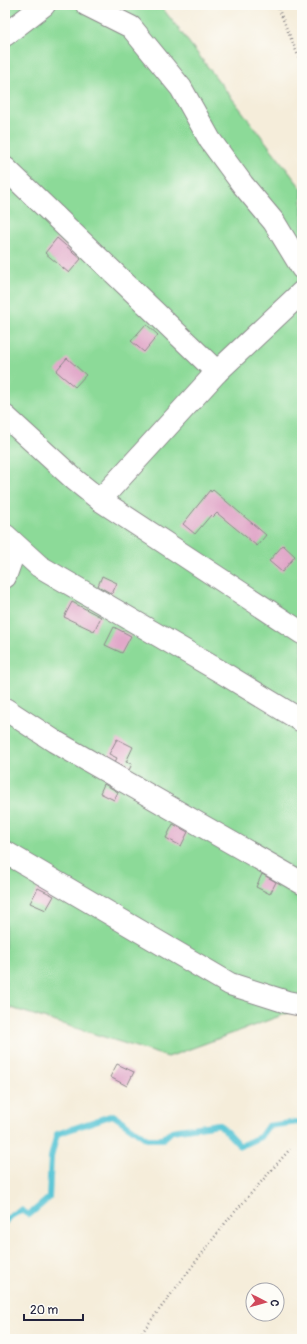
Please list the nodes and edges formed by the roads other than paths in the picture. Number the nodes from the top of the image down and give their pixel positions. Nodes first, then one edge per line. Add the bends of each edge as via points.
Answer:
1 (44, 5) edge
2 (87, 5) edge
3 (5, 35) edge
4 (5, 168) edge
5 (302, 268) edge
6 (302, 292) edge
7 (217, 372) junction
8 (5, 416) edge
9 (100, 500) junction
10 (11, 541) edge
11 (5, 577) edge
12 (302, 633) edge
13 (5, 709) edge
14 (302, 721) edge
15 (5, 852) edge
16 (302, 883) edge
17 (302, 1005) edge

1 - 3 lane
2 - 5 lane via 131,27 181,88 210,140 274,222
4 - 7 lane
6 - 7 lane
7 - 9 lane
8 - 9 lane via 74,480
9 - 12 lane
10 - 11 lane
10 - 14 lane via 39,566
13 - 16 lane via 54,741
15 - 17 lane via 230,984

